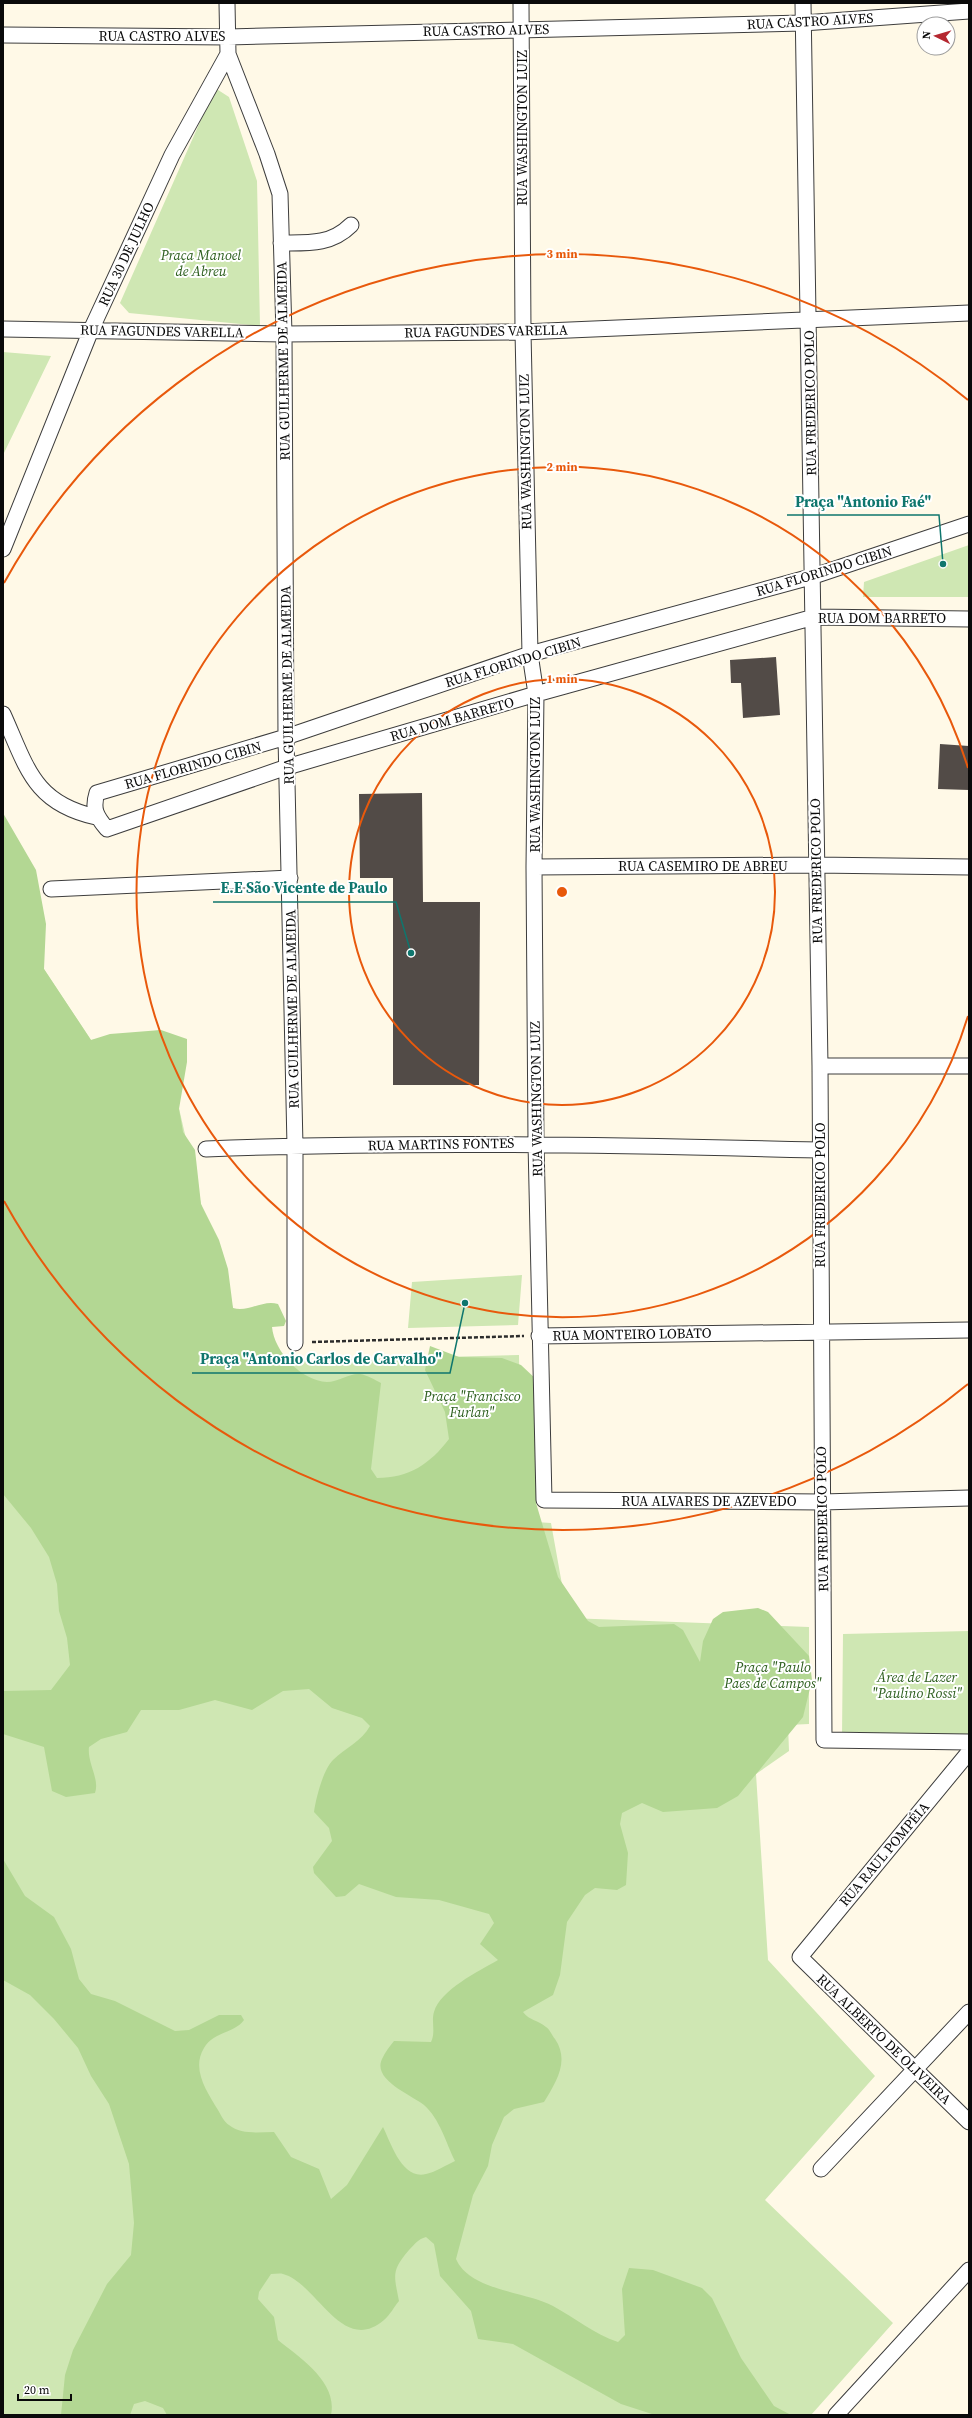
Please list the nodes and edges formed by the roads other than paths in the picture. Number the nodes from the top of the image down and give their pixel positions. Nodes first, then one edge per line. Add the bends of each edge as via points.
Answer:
1 (227, 3) edge
2 (521, 3) edge
3 (803, 3) edge
4 (969, 11) edge
5 (803, 23) junction
6 (522, 29) junction
7 (3, 35) edge
8 (228, 37) junction
9 (228, 54) junction
10 (351, 225) dead end
11 (281, 242) junction
12 (969, 313) edge
13 (809, 320) junction
14 (3, 329) edge
15 (91, 330) junction
16 (523, 332) junction
17 (284, 334) junction
18 (969, 524) edge
19 (3, 549) edge
20 (814, 576) junction
21 (814, 617) junction
22 (969, 619) edge
23 (530, 654) junction
24 (536, 694) junction
25 (3, 714) edge
26 (286, 737) junction
27 (287, 767) junction
28 (96, 817) junction
29 (815, 865) junction
30 (534, 867) junction
31 (969, 867) edge
32 (290, 878) junction
33 (51, 889) dead end
34 (820, 1066) junction
35 (969, 1066) edge
36 (536, 1143) junction
37 (295, 1146) junction
38 (206, 1149) dead end
39 (820, 1150) junction
40 (969, 1330) edge
41 (820, 1331) junction
42 (539, 1336) junction
43 (295, 1343) road end
44 (969, 1498) edge
45 (544, 1500) joint
46 (822, 1502) junction
47 (969, 1742) edge
48 (969, 1752) edge
49 (800, 1957) joint
50 (969, 2012) edge
51 (914, 2068) junction
52 (969, 2122) edge
53 (821, 2169) dead end
54 (969, 2270) edge
55 (836, 2415) edge

1 - 8 street
2 - 6 street, RUA WASHINGTON LUIZ
3 - 5 street, RUA FREDERICO POLO
4 - 5 street, RUA CASTRO ALVES
5 - 6 street, RUA CASTRO ALVES
5 - 13 street, RUA FREDERICO POLO
6 - 8 street, RUA CASTRO ALVES
6 - 16 street, RUA WASHINGTON LUIZ
7 - 8 street, RUA CASTRO ALVES
8 - 9 street, RUA GUILHERME DE ALMEIDA
9 - 11 street, RUA GUILHERME DE ALMEIDA via 280,194
9 - 15 street, RUA 30 DE JULHO via 172,155
10 - 11 street via 332,239 315,243
11 - 17 street, RUA GUILHERME DE ALMEIDA
12 - 13 street, RUA FAGUNDES VARELLA
13 - 16 street, RUA FAGUNDES VARELLA
13 - 20 street, RUA FREDERICO POLO
14 - 15 street, RUA FAGUNDES VARELLA
15 - 17 street, RUA FAGUNDES VARELLA
15 - 19 street, RUA 30 DE JULHO
16 - 17 street, RUA FAGUNDES VARELLA
16 - 23 street, RUA WASHINGTON LUIZ
17 - 26 street, RUA GUILHERME DE ALMEIDA
18 - 20 street, RUA FLORINDO CIBIN
20 - 21 street, RUA FREDERICO POLO
20 - 23 street, RUA FLORINDO CIBIN
21 - 22 street, RUA DOM BARRETO
21 - 24 street, RUA DOM BARRETO
21 - 29 street, RUA FREDERICO POLO
23 - 24 street, RUA WASHINGTON LUIZ
23 - 26 street, RUA FLORINDO CIBIN
24 - 27 street, RUA DOM BARRETO
24 - 30 street, RUA WASHINGTON LUIZ
25 - 28 street via 33,779 54,802 78,813
26 - 27 street, RUA GUILHERME DE ALMEIDA
26 - 28 street, RUA FLORINDO CIBIN via 98,793 94,804
27 - 28 street, RUA DOM BARRETO via 107,829
27 - 32 street, RUA GUILHERME DE ALMEIDA
29 - 30 street, RUA CASEMIRO DE ABREU
29 - 31 street, RUA CASEMIRO DE ABREU
29 - 34 street, RUA FREDERICO POLO
30 - 36 street, RUA WASHINGTON LUIZ
32 - 33 street
32 - 37 street, RUA GUILHERME DE ALMEIDA
34 - 35 street
34 - 39 street, RUA FREDERICO POLO
36 - 37 street, RUA MARTINS FONTES
36 - 39 street, RUA MARTINS FONTES
36 - 42 street, RUA WASHINGTON LUIZ
37 - 38 street, RUA MARTINS FONTES
37 - 43 street, RUA GUILHERME DE ALMEIDA
39 - 41 street, RUA FREDERICO POLO
40 - 41 street, RUA MONTEIRO LOBATO
41 - 42 street, RUA MONTEIRO LOBATO
41 - 46 street, RUA FREDERICO POLO
42 - 45 street, RUA WASHINGTON LUIZ
44 - 46 street, RUA ALVARES DE AZEVEDO
45 - 46 street, RUA ALVARES DE AZEVEDO
46 - 47 street, RUA FREDERICO POLO via 824,1740
48 - 49 street, RUA RAUL POMPÉIA
49 - 51 street, RUA ALBERTO DE OLIVEIRA
50 - 51 street
51 - 52 street, RUA ALBERTO DE OLIVEIRA
51 - 53 street
54 - 55 street

